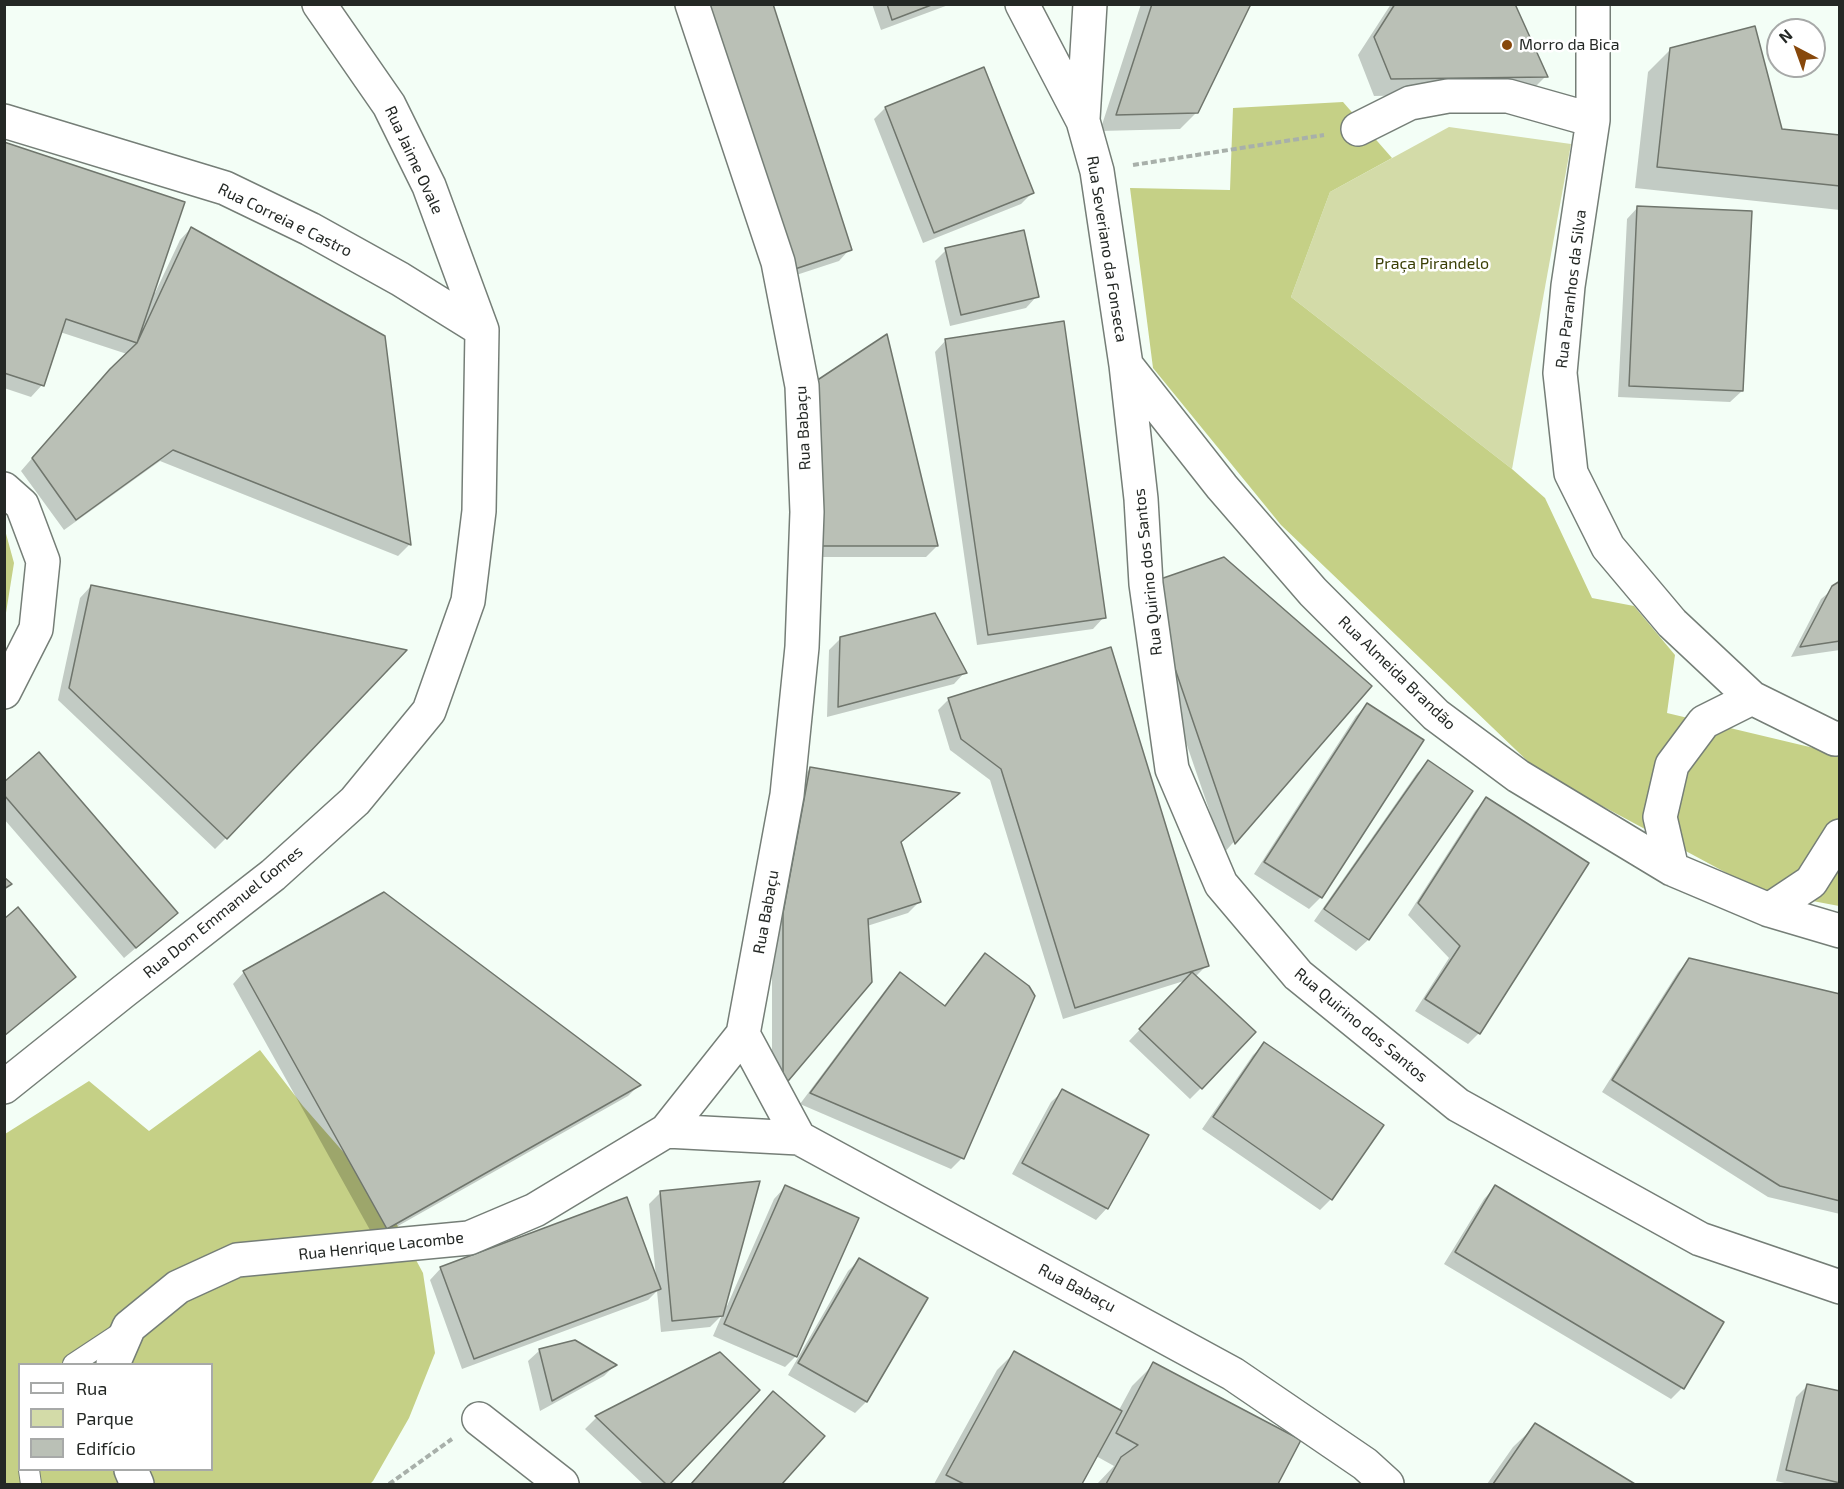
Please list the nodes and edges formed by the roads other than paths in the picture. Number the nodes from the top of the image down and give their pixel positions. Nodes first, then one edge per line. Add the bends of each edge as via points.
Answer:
1 (319, 4) edge
2 (692, 4) edge
3 (1022, 4) edge
4 (1090, 4) edge
5 (1593, 4) edge
6 (1593, 120) junction
7 (4, 121) edge
8 (1083, 121) junction
9 (1358, 129) road end
10 (482, 330) junction
11 (1126, 365) junction
12 (4, 489) edge
13 (4, 692) edge
14 (1752, 698) junction
15 (1838, 745) edge
16 (1839, 836) edge
17 (1672, 869) junction
18 (1769, 910) junction
19 (1839, 931) edge
20 (744, 1034) junction
21 (4, 1087) edge
22 (666, 1131) junction
23 (799, 1138) junction
24 (1839, 1287) edge
25 (129, 1328) junction
26 (76, 1363) edge
27 (114, 1363) edge
28 (479, 1419) road end
29 (131, 1471) edge
30 (137, 1485) edge
31 (562, 1485) edge
32 (1387, 1485) edge

1 - 10 street, Rua Jaime Ovale via 389,105 429,186
2 - 20 street, Rua Babaçu via 778,262 802,397 807,512 802,648 788,795
3 - 8 street, Rua Severiano da Fonseca
4 - 8 street
5 - 6 street, Rua Paranhos da Silva
6 - 9 street via 1508,96 1448,96 1410,103
6 - 14 street, Rua Paranhos da Silva via 1568,286 1560,373 1571,473 1608,547 1672,623
7 - 10 street, Rua Correia e Castro via 225,188 400,279
8 - 11 street, Rua Severiano da Fonseca via 1097,171
10 - 21 street, Rua Dom Emmanuel Gomes via 479,511 468,601 429,711 355,801 273,875
11 - 17 street, Rua Almeida Brandão via 1222,487 1312,592 1436,715 1518,776
11 - 24 street, Rua Quirino dos Santos via 1146,584 1172,769 1221,884 1298,975 1458,1105 1700,1239
12 - 13 street via 21,505 43,561 36,629
14 - 15 street, Rua Paranhos da Silva
14 - 17 street via 1704,722 1672,765 1660,817
16 - 18 street via 1811,882
17 - 18 street, Rua Almeida Brandão
18 - 19 street, Rua Almeida Brandão
20 - 22 street, Rua Henrique Lacombe
20 - 23 street
22 - 23 street
22 - 25 street, Rua Henrique Lacombe via 535,1210 469,1238 237,1260 177,1287
23 - 32 street, Rua Babaçu via 1233,1374 1365,1464
25 - 26 lane
25 - 27 street, Rua Henrique Lacombe
28 - 31 street
29 - 30 street

